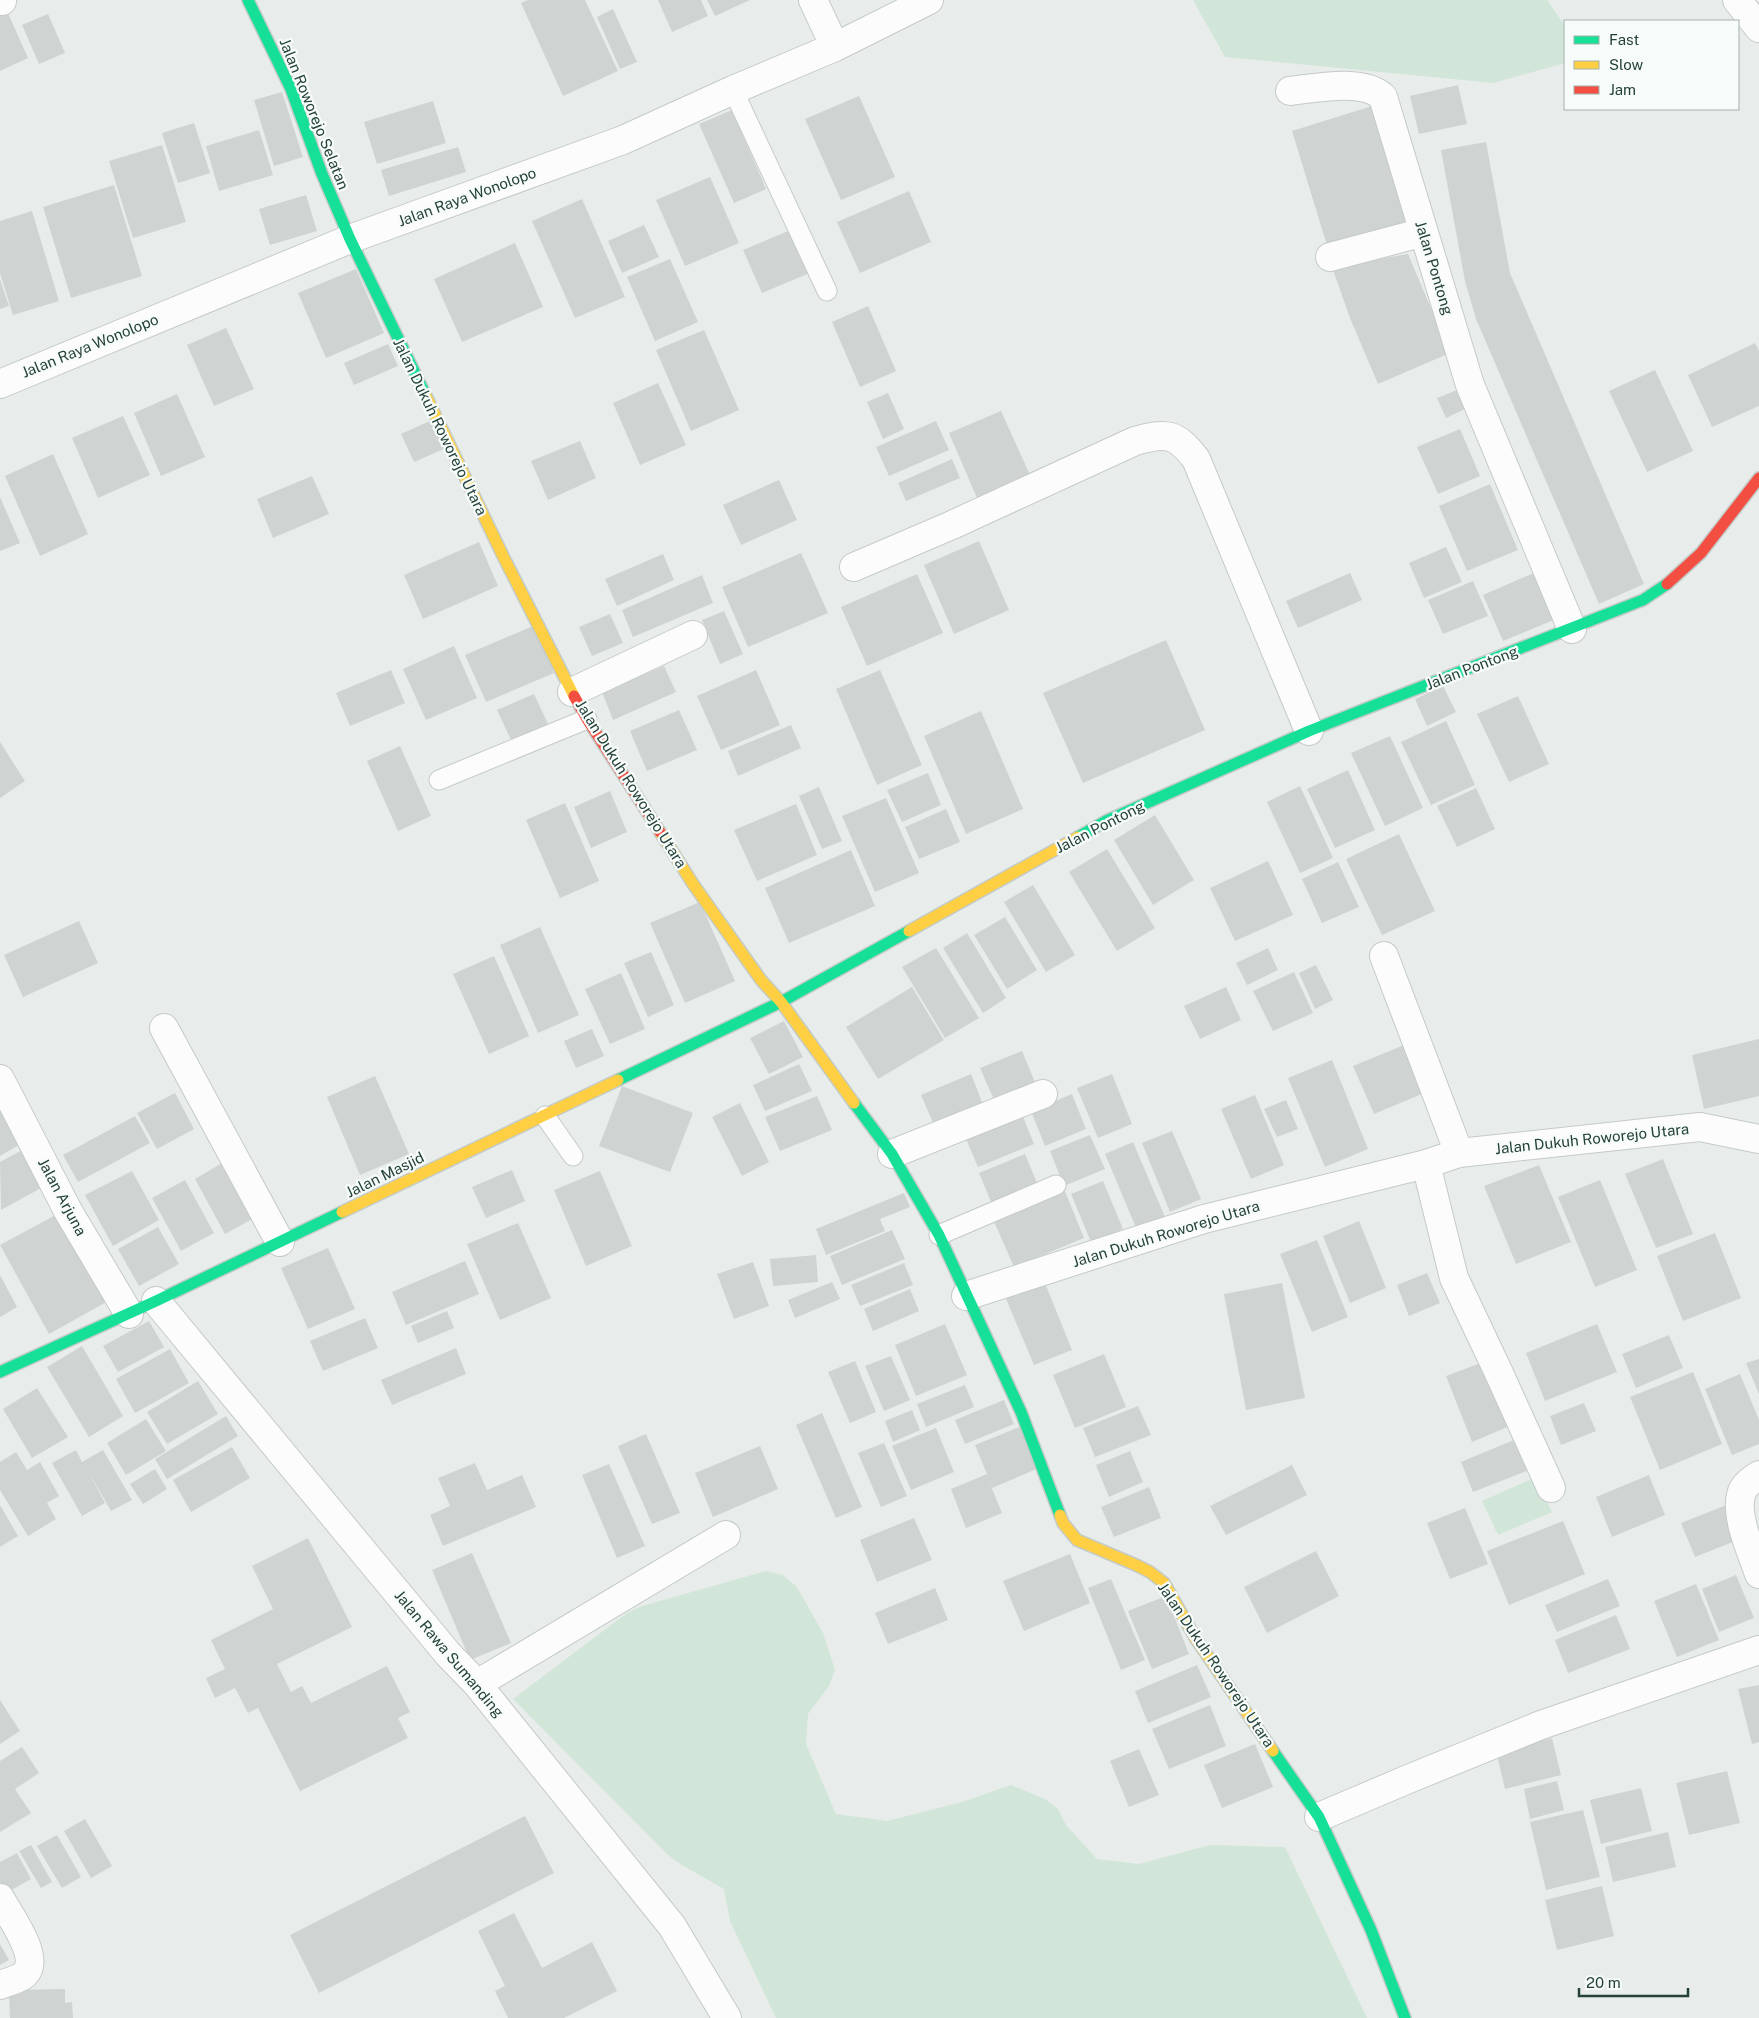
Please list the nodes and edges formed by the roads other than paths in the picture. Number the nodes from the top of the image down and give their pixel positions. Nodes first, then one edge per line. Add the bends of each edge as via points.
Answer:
1 (248, 0) edge
2 (813, 0) edge
3 (929, 0) edge
4 (1737, 0) edge
5 (1759, 28) edge
6 (836, 47) junction
7 (732, 90) junction
8 (1290, 91) dead end
9 (1424, 232) junction
10 (350, 239) junction
11 (1330, 257) dead end
12 (827, 291) dead end
13 (0, 384) edge
14 (1759, 478) edge
15 (854, 567) dead end
16 (1572, 629) junction
17 (693, 635) dead end
18 (572, 692) junction
19 (587, 719) junction
20 (1308, 731) junction
21 (439, 780) dead end
22 (1384, 956) dead end
23 (781, 1002) junction
24 (164, 1028) dead end
25 (0, 1079) edge
26 (1043, 1094) dead end
27 (545, 1116) junction
28 (1759, 1138) edge
29 (1459, 1153) junction
30 (892, 1154) junction
31 (573, 1156) dead end
32 (1426, 1164) junction
33 (1056, 1185) dead end
34 (939, 1235) junction
35 (280, 1242) junction
36 (966, 1296) junction
37 (156, 1301) junction
38 (129, 1314) junction
39 (0, 1372) edge
40 (1759, 1475) edge
41 (1551, 1488) dead end
42 (726, 1534) dead end
43 (1759, 1574) edge
44 (1759, 1650) edge
45 (477, 1684) junction
46 (1319, 1817) junction
47 (0, 1898) edge
48 (0, 1985) edge
49 (727, 2018) edge
50 (1405, 2018) edge

1 - 10 street, Jalan Roworejo Selatan via 291,89
2 - 6 street
3 - 6 street, Jalan Raya Wonolopo
4 - 5 street
6 - 7 street, Jalan Raya Wonolopo
7 - 10 street, Jalan Raya Wonolopo via 623,140
7 - 12 lane
8 - 9 street, Jalan Pontong via 1332,86 1360,87 1376,91 1383,97
9 - 11 street
9 - 16 street, Jalan Pontong via 1470,385
10 - 13 street, Jalan Raya Wonolopo
10 - 18 street, Jalan Dukuh Roworejo Utara
14 - 16 street via 1701,553 1670,582 1643,600
15 - 20 street via 1135,440 1170,436 1184,443 1196,459
16 - 20 street, Jalan Pontong
17 - 18 street
18 - 19 street, Jalan Dukuh Roworejo Utara
19 - 21 lane
19 - 23 street, Jalan Dukuh Roworejo Utara via 693,884 760,980
20 - 23 street, Jalan Pontong via 1106,821
22 - 29 street
23 - 27 street, Jalan Masjid
23 - 30 street, Jalan Dukuh Roworejo Utara
24 - 35 street
25 - 38 street, Jalan Arjuna via 68,1211
26 - 30 street
27 - 31 lane
27 - 35 street, Jalan Masjid
28 - 29 street, Jalan Dukuh Roworejo Utara via 1700,1127
29 - 32 street, Jalan Dukuh Roworejo Utara
30 - 34 street, Jalan Dukuh Roworejo Utara
32 - 36 street, Jalan Dukuh Roworejo Utara via 1204,1219
32 - 41 street via 1454,1278
33 - 34 lane
34 - 36 street, Jalan Dukuh Roworejo Utara
35 - 37 street, Jalan Masjid
36 - 46 street, Jalan Dukuh Roworejo Utara via 1022,1412 1064,1523 1077,1540 1136,1565 1164,1583 1196,1639
37 - 38 street, Jalan Masjid
37 - 45 street, Jalan Rawa Sumanding via 448,1654
38 - 39 street, Jalan Masjid
40 - 43 street via 1741,1494 1742,1527
42 - 45 street
44 - 46 street via 1541,1725
45 - 49 street, Jalan Rawa Sumanding via 672,1926
46 - 50 street, Jalan Dukuh Roworejo Utara via 1371,1930
47 - 48 street via 31,1959 24,1975

